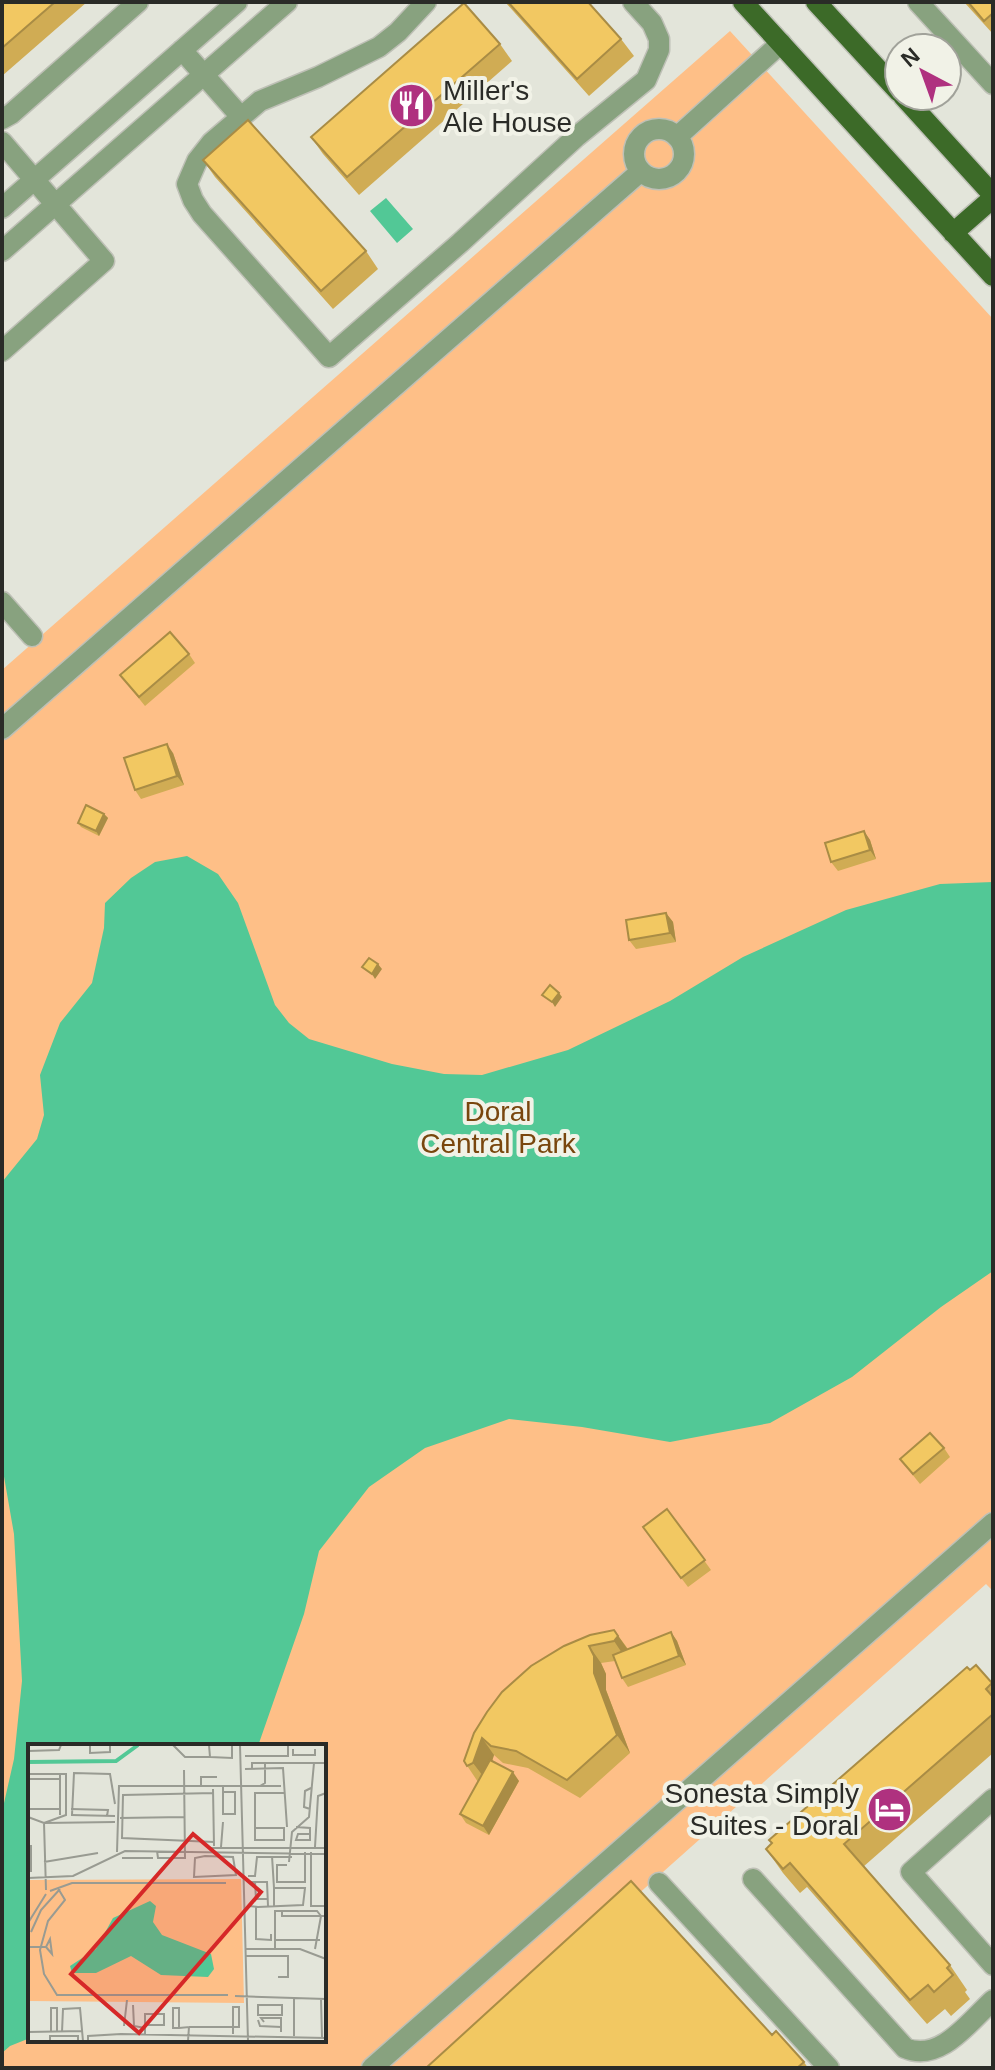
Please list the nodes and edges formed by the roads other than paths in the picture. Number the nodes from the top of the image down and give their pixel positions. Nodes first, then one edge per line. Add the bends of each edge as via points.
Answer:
1 (138, 2) edge
2 (237, 2) edge
3 (287, 2) edge
4 (426, 2) edge
5 (633, 2) edge
6 (743, 2) edge
7 (918, 2) edge
8 (819, 3) edge
9 (781, 43) junction
10 (182, 50) junction
11 (204, 74) junction
12 (883, 74) edge
13 (993, 84) edge
14 (917, 112) edge
15 (241, 117) junction
16 (2, 119) edge
17 (677, 137) junction
18 (2, 142) edge
19 (640, 172) junction
20 (35, 179) junction
21 (993, 196) edge
22 (55, 204) junction
23 (2, 208) edge
24 (953, 233) junction
25 (2, 251) edge
26 (993, 276) edge
27 (2, 351) edge
28 (2, 602) edge
29 (32, 636) dead end
30 (2, 729) edge
31 (989, 1535) edge
32 (993, 1799) edge
33 (753, 1879) dead end
34 (659, 1883) dead end
35 (992, 1963) edge
36 (993, 2000) edge
37 (372, 2068) edge
38 (829, 2068) edge

1 - 16 street
2 - 10 street
3 - 11 street
4 - 15 street via 379,47 260,101
5 - 15 street via 659,39 646,80 329,357 202,214 188,191 188,178 203,151
6 - 9 main road
7 - 13 street
8 - 12 main road
9 - 17 street
9 - 24 main road
10 - 11 street
10 - 20 street
11 - 15 street
11 - 22 street
14 - 21 main road
17 - 19 street via 684,156 677,171 663,179
17 - 19 street via 658,129 643,135 633,157
18 - 20 street
19 - 30 street
20 - 22 street
20 - 23 street
21 - 24 main road
22 - 25 street
22 - 27 street via 104,261
24 - 26 main road
28 - 29 street
31 - 37 street
32 - 35 street via 911,1872
33 - 36 street via 905,2048 924,2053 940,2048
34 - 38 street

